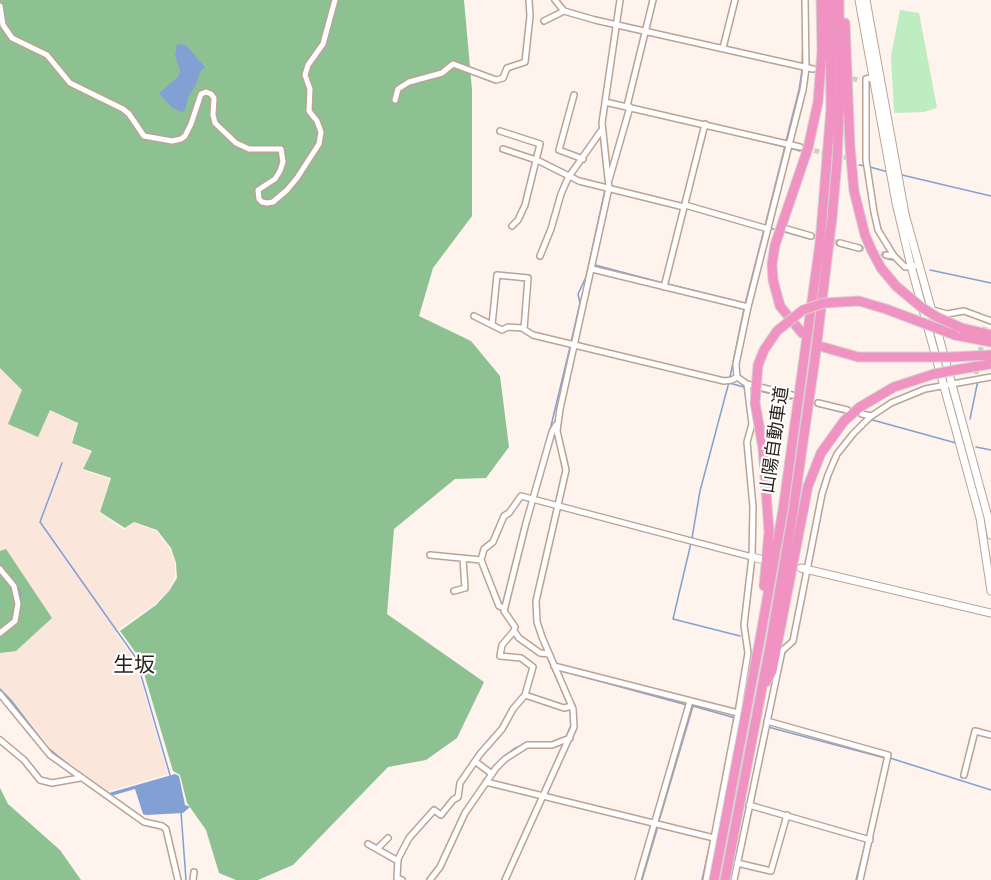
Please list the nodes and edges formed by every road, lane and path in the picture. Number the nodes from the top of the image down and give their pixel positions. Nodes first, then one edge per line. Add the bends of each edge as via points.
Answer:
1 (335, 0) edge
2 (529, 0) edge
3 (555, 0) edge
4 (620, 0) edge
5 (653, 0) edge
6 (735, 0) edge
7 (805, 0) edge
8 (821, 0) edge
9 (830, 0) edge
10 (841, 0) edge
11 (859, 0) edge
12 (866, 0) edge
13 (0, 6) edge
14 (564, 11) junction
15 (544, 21) dead end
16 (617, 25) junction
17 (644, 31) junction
18 (723, 48) junction
19 (803, 67) junction
20 (813, 69) dead end
21 (873, 78) junction
22 (858, 80) tunnel mouth
23 (574, 95) dead end
24 (395, 99) dead end
25 (606, 102) junction
26 (627, 106) junction
27 (704, 127) junction
28 (500, 131) dead end
29 (601, 131) junction
30 (788, 146) junction
31 (800, 147) tunnel mouth
32 (503, 150) dead end
33 (583, 159) junction
34 (536, 160) junction
35 (858, 160) tunnel mouth
36 (867, 164) junction
37 (570, 176) junction
38 (609, 180) junction
39 (609, 188) junction
40 (685, 206) junction
41 (512, 226) dead end
42 (768, 227) junction
43 (787, 229) dead end
44 (811, 236) tunnel mouth
45 (840, 243) tunnel mouth
46 (859, 248) tunnel mouth
47 (886, 255) tunnel mouth
48 (540, 256) dead end
49 (894, 256) junction
50 (592, 266) junction
51 (914, 266) junction
52 (664, 285) junction
53 (746, 307) junction
54 (931, 309) junction
55 (474, 316) dead end
56 (988, 320) edge
57 (492, 325) junction
58 (524, 329) junction
59 (959, 331) junction
60 (988, 331) edge
61 (802, 333) dead end
62 (991, 342) edge
63 (572, 343) junction
64 (823, 347) dead end
65 (991, 355) edge
66 (991, 364) edge
67 (736, 377) junction
68 (991, 377) edge
69 (747, 384) junction
70 (948, 385) junction
71 (792, 396) dead end
72 (818, 403) dead end
73 (847, 410) dead end
74 (862, 414) dead end
75 (869, 418) junction
76 (557, 424) junction
77 (533, 499) junction
78 (559, 506) junction
79 (991, 535) edge
80 (429, 555) dead end
81 (756, 558) junction
82 (463, 559) junction
83 (481, 560) junction
84 (0, 569) edge
85 (804, 569) junction
86 (454, 591) dead end
87 (991, 591) edge
88 (503, 608) junction
89 (991, 613) edge
90 (514, 630) junction
91 (0, 633) edge
92 (760, 639) junction
93 (774, 642) junction
94 (549, 654) junction
95 (554, 666) junction
96 (0, 694) edge
97 (525, 695) junction
98 (689, 704) junction
99 (570, 707) junction
100 (737, 717) junction
101 (766, 725) junction
102 (991, 735) edge
103 (570, 738) junction
104 (0, 740) edge
105 (476, 762) junction
106 (491, 773) junction
107 (964, 776) dead end
108 (80, 778) junction
109 (486, 782) junction
110 (543, 795) junction
111 (749, 805) junction
112 (787, 815) junction
113 (657, 824) junction
114 (388, 838) dead end
115 (712, 838) junction
116 (867, 839) junction
117 (368, 844) dead end
118 (377, 849) junction
119 (398, 861) junction
120 (737, 863) junction
121 (194, 872) dead end
122 (178, 880) edge
123 (193, 880) edge
124 (401, 880) edge
125 (430, 880) edge
126 (505, 880) edge
127 (638, 880) edge
128 (706, 880) edge
129 (714, 880) edge
130 (725, 880) edge
131 (734, 880) edge
132 (860, 880) edge

1 - 13 street via 323,44 305,75 310,89 309,111 321,132 319,144 297,178 278,198 267,203 259,199 258,190 280,171 281,149 249,149 236,143 216,123 211,94 201,94 185,136 172,141 144,135 123,109 70,83 47,55 12,38 3,25
2 - 24 street via 525,63 507,68 503,78 495,80 453,64 442,73 409,82 398,89
3 - 14 street
4 - 16 street
5 - 17 street
6 - 18 street
7 - 19 street
8 - 61 highway via 818,102 772,264 780,306
9 - 92 highway, 山陽自動車道 via 831,109 825,196 783,510
10 - 59 highway, bridge via 848,49 854,191 865,235 881,268 896,286
10 - 93 highway, 山陽自動車道 via 840,104 832,218
11 - 21 street
12 - 21 street
14 - 15 street
14 - 16 street
16 - 17 street
16 - 25 street
17 - 18 street
17 - 26 street
18 - 19 street
19 - 20 street
19 - 30 street via 803,90
21 - 22 street
21 - 36 street
21 - 51 street
23 - 33 street via 560,150
25 - 26 street
25 - 29 street
26 - 27 street
26 - 38 street
27 - 30 street
27 - 40 street
28 - 34 street via 540,144
29 - 33 street
29 - 38 street
30 - 31 street
30 - 42 street
32 - 34 street
33 - 37 street
34 - 37 street
34 - 41 street via 525,205
35 - 36 street
36 - 49 street via 878,230
37 - 39 street
37 - 48 street
38 - 39 street
39 - 40 street
39 - 50 street
40 - 42 street
40 - 52 street
42 - 53 street
43 - 44 street
45 - 46 street
47 - 49 street
49 - 51 street via 903,266
50 - 52 street
50 - 63 street
51 - 54 street
51 - 70 street
52 - 53 street
53 - 67 street
54 - 56 street via 947,314 964,311
54 - 70 street
55 - 57 street
56 - 60 street
57 - 58 street via 502,330
57 - 58 street via 497,275 528,278
58 - 63 street via 532,335
59 - 60 highway
59 - 62 highway
59 - 92 highway, bridge via 859,302 824,303 803,310 777,331 764,350 758,365 755,403 763,448 769,532
63 - 67 street via 724,381
63 - 76 street
64 - 65 highway, bridge via 858,357
66 - 93 highway, bridge via 934,374 894,387 860,407 844,422 814,468
67 - 69 street
68 - 70 street
69 - 71 street
69 - 81 street
70 - 75 street via 906,395
70 - 79 street
70 - 87 street via 980,518
72 - 73 street
74 - 75 street
75 - 85 street via 845,443 828,475
76 - 77 street
76 - 78 street via 566,470
77 - 78 street
77 - 83 street via 519,497 504,516 493,542 484,549
77 - 88 street
78 - 81 street
78 - 94 street via 536,601 537,622
80 - 82 street
81 - 100 street via 744,625 748,653
82 - 83 street
82 - 86 street via 465,588
83 - 88 street
84 - 91 street via 14,586 18,604 15,621
85 - 89 street
85 - 101 street via 793,641 782,651
88 - 90 street
90 - 94 street via 540,653
90 - 97 street via 502,645 500,656 521,658 533,667
92 - 129 highway, 山陽自動車道
93 - 130 highway, 山陽自動車道
94 - 95 street
95 - 98 street
95 - 99 street
96 - 108 street via 50,755
97 - 99 street
97 - 105 street
98 - 100 street
98 - 113 street
99 - 103 street via 575,718
100 - 115 street
101 - 111 street
101 - 116 street via 883,753 888,759
102 - 107 street via 975,731
103 - 106 street via 552,745 527,745
103 - 110 street
104 - 108 street via 40,780 52,783
105 - 106 street
105 - 119 street via 460,783 458,797 441,814 434,810 409,838
106 - 109 street
108 - 122 street via 144,822 166,829
109 - 110 street
109 - 125 street
110 - 113 street
110 - 126 street
111 - 112 street
111 - 120 street
112 - 116 street
112 - 120 street via 771,871
113 - 115 street
113 - 127 street
114 - 118 street
115 - 128 street
116 - 132 street
117 - 118 street
118 - 119 street
119 - 124 street via 397,878
120 - 131 street
121 - 123 street

